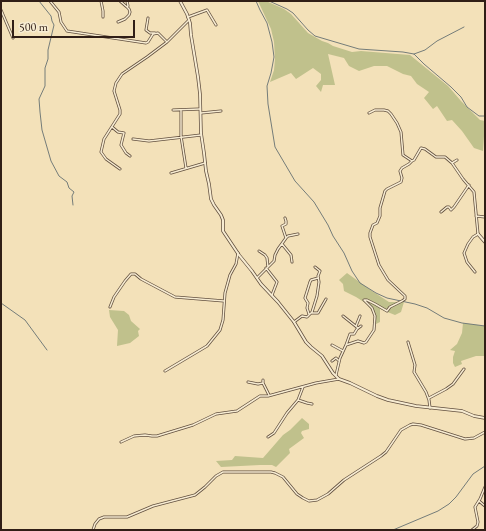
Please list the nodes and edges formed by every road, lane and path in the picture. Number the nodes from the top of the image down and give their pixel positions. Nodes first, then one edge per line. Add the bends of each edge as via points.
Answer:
1 (50, 1) edge
2 (101, 1) edge
3 (120, 1) edge
4 (127, 1) edge
5 (180, 1) edge
6 (127, 7) junction
7 (1, 10) edge
8 (103, 16) dead end
9 (148, 18) dead end
10 (189, 18) junction
11 (118, 22) dead end
12 (216, 25) dead end
13 (155, 33) junction
14 (13, 38) dead end
15 (167, 42) junction
16 (200, 109) junction
17 (173, 110) dead end
18 (180, 110) junction
19 (221, 110) dead end
20 (200, 113) junction
21 (369, 113) dead end
22 (112, 127) junction
23 (202, 135) junction
24 (182, 137) junction
25 (133, 139) dead end
26 (130, 156) dead end
27 (412, 160) junction
28 (457, 160) dead end
29 (205, 163) junction
30 (452, 163) junction
31 (186, 168) junction
32 (120, 169) dead end
33 (171, 173) dead end
34 (469, 185) junction
35 (441, 212) dead end
36 (476, 216) junction
37 (485, 217) edge
38 (285, 218) dead end
39 (298, 234) dead end
40 (478, 234) junction
41 (286, 238) junction
42 (485, 242) edge
43 (282, 244) junction
44 (259, 251) dead end
45 (238, 253) junction
46 (292, 262) dead end
47 (267, 267) junction
48 (315, 267) dead end
49 (475, 272) dead end
50 (256, 278) junction
51 (318, 278) junction
52 (272, 296) junction
53 (326, 299) dead end
54 (224, 301) junction
55 (110, 307) dead end
56 (310, 314) junction
57 (343, 316) dead end
58 (360, 316) dead end
59 (294, 322) junction
60 (362, 326) dead end
61 (357, 327) junction
62 (408, 342) dead end
63 (346, 344) junction
64 (332, 345) dead end
65 (343, 351) junction
66 (332, 361) dead end
67 (339, 361) junction
68 (464, 369) dead end
69 (165, 371) dead end
70 (336, 375) junction
71 (339, 379) junction
72 (248, 382) dead end
73 (304, 386) junction
74 (269, 395) junction
75 (429, 398) junction
76 (298, 400) junction
77 (312, 404) dead end
78 (430, 408) junction
79 (485, 418) edge
80 (485, 432) edge
81 (268, 437) dead end
82 (121, 442) dead end
83 (485, 487) edge
84 (479, 501) junction
85 (485, 506) edge
86 (93, 530) edge
87 (472, 530) edge

1 - 13 street via 59,12 67,32 146,43
2 - 8 street
3 - 6 street
4 - 6 street
5 - 10 street
6 - 11 street via 129,15
7 - 14 street
9 - 13 street via 146,30
10 - 12 street via 207,10
10 - 15 street
10 - 16 street via 198,73
13 - 15 street
15 - 22 street via 122,74 116,83 114,91 120,114
16 - 18 street
16 - 20 street
17 - 18 street
18 - 24 street
19 - 20 street
20 - 23 street
21 - 27 street via 384,110 391,114 401,132 403,155
22 - 26 street via 124,133 120,145
22 - 32 street via 104,139 101,152
23 - 24 street
23 - 29 street
24 - 25 street via 149,141
24 - 31 street
27 - 30 street via 421,148 436,158 445,157
27 - 63 street via 400,171 401,182 385,191 380,216 370,233 379,265 388,280 405,298 387,310 364,300 372,308 375,316 374,330 366,342
28 - 30 street
29 - 31 street
29 - 45 street via 212,202 221,215 225,234
30 - 34 street
31 - 33 street
34 - 35 street via 454,208 451,210 447,207
34 - 36 street via 474,192
36 - 37 street
36 - 40 street
38 - 41 street via 286,224 282,226
39 - 41 street
40 - 42 street
40 - 49 street via 473,237 464,253
41 - 43 street
43 - 46 street via 291,255
43 - 47 street via 274,261
44 - 47 street via 267,258
45 - 50 street
45 - 54 street
47 - 50 street
47 - 52 street via 277,282
48 - 51 street via 320,271
50 - 52 street
51 - 56 street via 317,296
51 - 56 street via 311,280 305,298
52 - 59 street
53 - 56 street via 318,313
54 - 55 street via 175,297 132,274 114,297
54 - 69 street via 220,330 207,346
56 - 59 street
57 - 61 street
58 - 61 street
59 - 70 street via 306,342 322,356
60 - 61 street
61 - 63 street via 354,334 350,334
62 - 75 street via 415,365 414,372
63 - 65 street
64 - 65 street
65 - 67 street
66 - 67 street via 336,358
67 - 70 street
68 - 75 street via 453,384
70 - 71 street
71 - 73 street
71 - 78 street via 388,400
72 - 74 street via 258,384 263,381
73 - 74 street
73 - 76 street
74 - 82 street via 260,396 237,411 216,414 193,425 158,436 134,436
75 - 78 street
76 - 77 street
76 - 81 street via 274,433
78 - 79 street via 462,411
80 - 86 street via 474,438 465,439 420,425 410,425 401,430 386,452 317,500 309,501 303,498 283,477 275,473 223,472 195,494 126,517 99,519
83 - 84 street
84 - 85 street
84 - 87 street via 474,508 478,524

